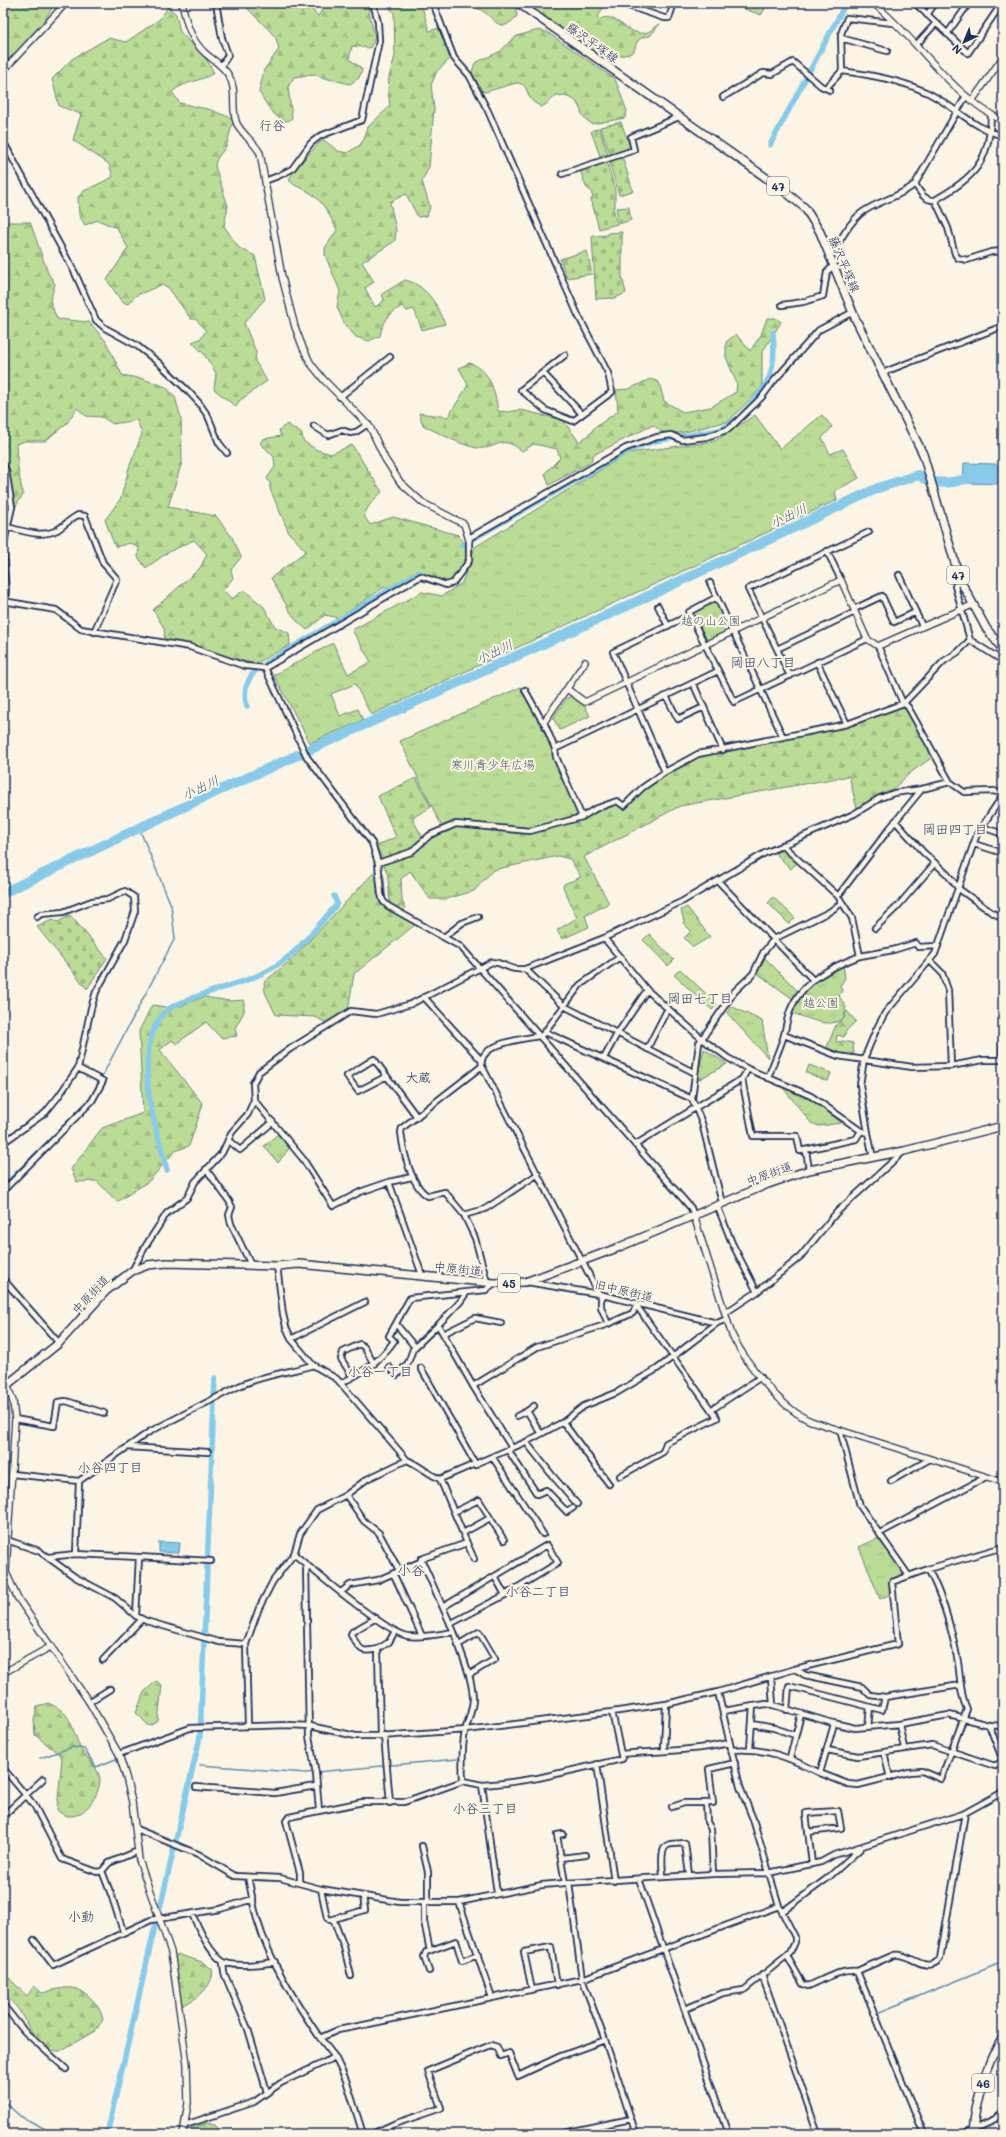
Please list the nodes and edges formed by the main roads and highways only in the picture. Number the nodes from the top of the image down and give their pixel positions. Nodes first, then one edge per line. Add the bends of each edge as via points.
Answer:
1 (518, 3) edge
2 (1003, 650) edge
3 (1003, 1126) edge
4 (5, 1386) edge
5 (1003, 2036) edge
6 (973, 2131) edge

1 - 2 main road, 藤沢平塚線 / 47 via 796,200 812,218 853,312 917,439 960,580 986,628
3 - 4 main road, 中原街道 / 45 via 904,1151 810,1170 719,1202 694,1216 525,1282 490,1282 324,1265 148,1265 132,1271 106,1291 59,1343
5 - 6 main road, 46 via 980,2092

